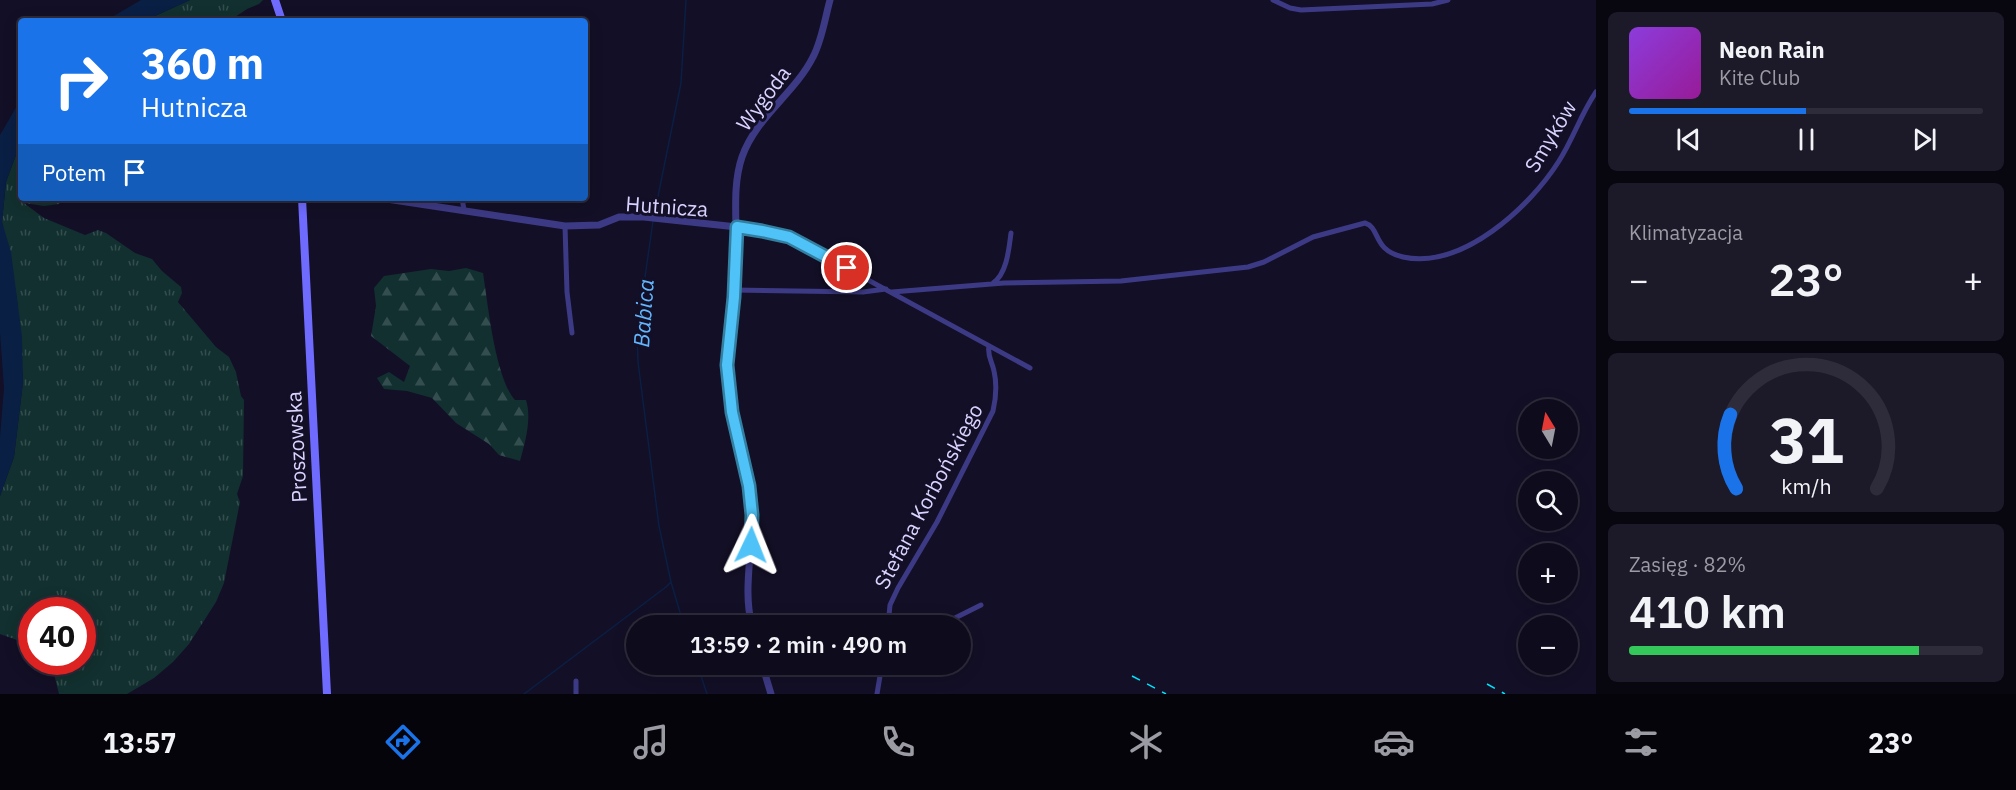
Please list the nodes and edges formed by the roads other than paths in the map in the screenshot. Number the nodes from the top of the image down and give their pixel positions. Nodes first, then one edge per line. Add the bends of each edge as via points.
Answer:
1 (274, 0) edge
2 (830, 0) edge
3 (1273, 0) edge
4 (1448, 0) edge
5 (281, 17) edge
6 (1596, 92) edge
7 (302, 201) edge
8 (401, 201) edge
9 (462, 201) edge
10 (464, 210) junction
11 (565, 226) junction
12 (737, 227) junction
13 (1011, 233) dead end
14 (992, 284) junction
15 (886, 289) junction
16 (734, 290) junction
17 (892, 292) junction
18 (572, 333) dead end
19 (990, 346) junction
20 (1030, 368) dead end
21 (981, 605) dead end
22 (750, 615) edge
23 (889, 615) edge
24 (961, 615) edge
25 (765, 675) edge
26 (880, 675) edge
27 (576, 681) dead end
28 (327, 694) edge
29 (576, 694) edge
30 (771, 694) edge
31 (877, 694) edge

1 - 5 main road
2 - 12 street, Wygoda via 814,56 742,156 736,190
3 - 4 street via 1300,10
6 - 14 street, Smyków via 1548,177 1506,220 1459,252 1413,259 1392,254 1365,223 1313,237 1248,267 1121,281
7 - 28 main road, Proszowska
8 - 10 street, Hutnicza
9 - 10 street
10 - 11 street, Hutnicza
11 - 12 street, Hutnicza via 644,217
11 - 18 street
12 - 15 street, Hutnicza via 789,237
12 - 16 street, Wygoda
13 - 14 street via 1008,255 1000,276
14 - 17 street
15 - 16 street
15 - 17 street, Hutnicza
16 - 22 street, Wygoda via 727,365 752,515 746,596
17 - 19 street, Hutnicza
19 - 20 street, Hutnicza
19 - 23 street, Stefana Korbońskiego via 996,399 993,411 937,522 898,588
21 - 24 street
25 - 30 street
26 - 31 street
27 - 29 street

